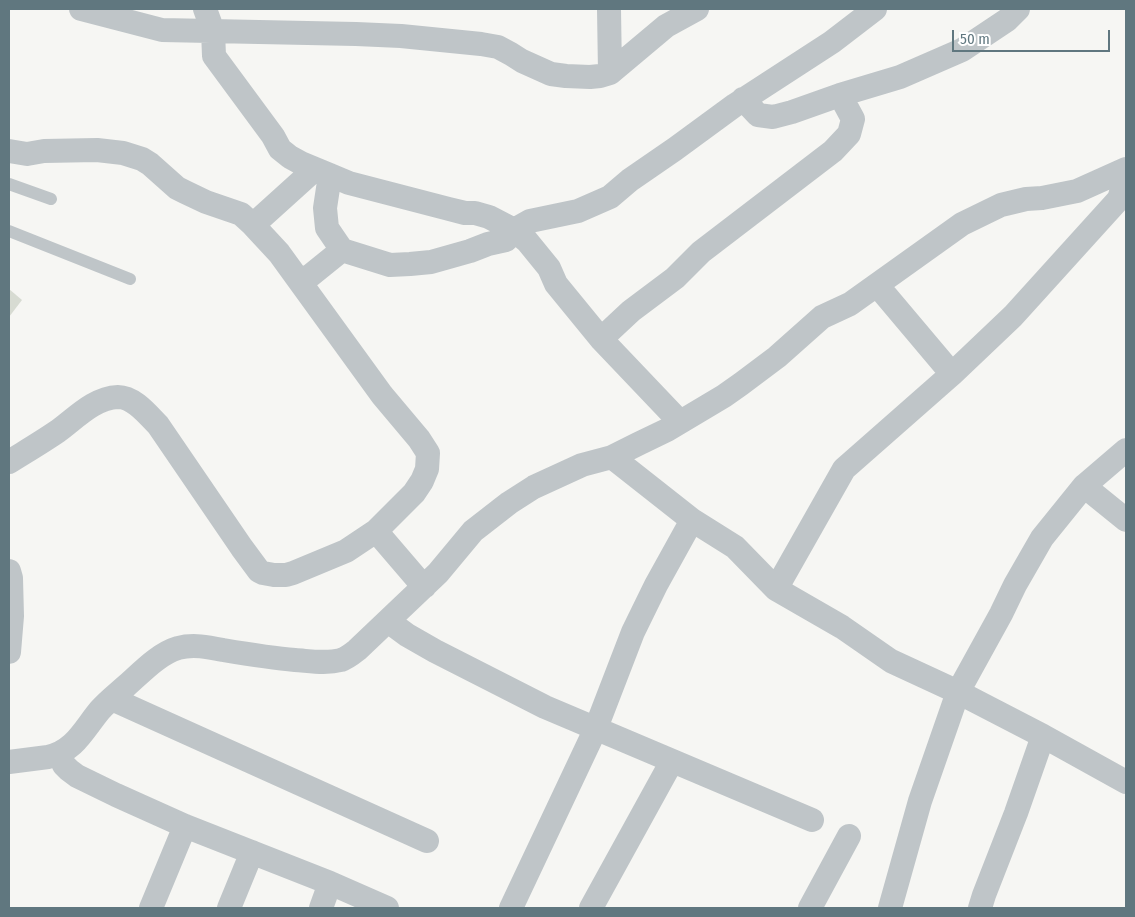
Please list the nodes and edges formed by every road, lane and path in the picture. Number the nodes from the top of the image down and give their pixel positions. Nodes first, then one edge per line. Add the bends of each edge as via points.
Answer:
1 (82, 9) edge
2 (205, 9) edge
3 (609, 9) edge
4 (697, 9) edge
5 (875, 9) edge
6 (1018, 9) edge
7 (213, 31) junction
8 (610, 73) junction
9 (840, 94) junction
10 (743, 99) junction
11 (9, 151) edge
12 (1125, 169) edge
13 (322, 172) junction
14 (9, 184) edge
15 (51, 199) dead end
16 (252, 225) junction
17 (514, 230) junction
18 (9, 231) edge
19 (342, 250) junction
20 (130, 279) dead end
21 (300, 281) junction
22 (877, 285) junction
23 (601, 339) junction
24 (952, 374) junction
25 (680, 422) junction
26 (1126, 450) edge
27 (612, 457) junction
28 (9, 462) edge
29 (1084, 486) junction
30 (692, 520) junction
31 (1126, 520) edge
32 (376, 531) junction
33 (9, 571) edge
34 (424, 587) junction
35 (776, 589) junction
36 (388, 621) junction
37 (9, 652) edge
38 (958, 692) junction
39 (112, 699) junction
40 (596, 728) junction
41 (1042, 736) junction
42 (59, 754) junction
43 (672, 761) junction
44 (9, 762) edge
45 (1126, 782) edge
46 (812, 820) dead end
47 (184, 826) junction
48 (849, 836) dead end
49 (427, 841) dead end
50 (252, 852) junction
51 (330, 883) junction
52 (151, 908) edge
53 (230, 908) edge
54 (321, 908) edge
55 (387, 908) edge
56 (511, 908) edge
57 (591, 908) edge
58 (810, 908) edge
59 (890, 908) edge
60 (980, 908) edge

1 - 7 street via 162,30
2 - 7 street
3 - 8 street
4 - 8 street via 666,26
5 - 10 street via 832,42
6 - 9 street via 962,50 900,77
7 - 8 street via 356,34 481,44 498,47 552,74 590,77
7 - 13 street via 214,56 280,149
9 - 10 street via 772,117 758,115
9 - 23 street via 853,118 849,134 833,151 702,252
10 - 17 street via 610,197 578,211 530,221
11 - 16 street via 27,154 97,150 123,153 150,164 184,192 241,214
12 - 22 street via 1077,191 1020,200 991,209 962,224
12 - 24 street via 1119,200 1013,316
13 - 16 street
13 - 17 street via 349,183 465,213 476,213
13 - 19 street via 327,228
14 - 15 lane
16 - 21 street
17 - 19 street via 506,240 431,262 390,265
17 - 23 street via 549,268 556,284
18 - 20 lane
19 - 21 street
21 - 32 street via 382,394 420,438 428,454 427,469 418,488
22 - 24 street
22 - 25 street via 850,304 822,317 746,380
23 - 25 street
24 - 35 street via 844,469
25 - 27 street
26 - 29 street
27 - 30 street
27 - 34 street via 559,475 509,503 473,531
28 - 32 street via 98,402 119,397 134,402 158,426 242,548 263,573 286,575 298,571 346,551
29 - 31 street
29 - 38 street via 1042,538
30 - 35 street via 735,548
30 - 40 street via 633,632
32 - 34 street
33 - 37 street via 12,616
34 - 36 street
35 - 38 street via 842,627 891,661
36 - 39 street via 357,650 333,661 268,657 200,646 181,647 158,660
36 - 40 street via 435,651
38 - 41 street
38 - 59 street via 920,801
39 - 42 street via 100,709 75,742
39 - 49 street
40 - 43 street
40 - 56 street
41 - 45 street
41 - 60 street
42 - 44 street
42 - 47 street via 66,768 77,776
43 - 46 street
43 - 57 street
47 - 50 street
47 - 52 street
48 - 58 street
50 - 51 street
50 - 53 street
51 - 54 street
51 - 55 street

